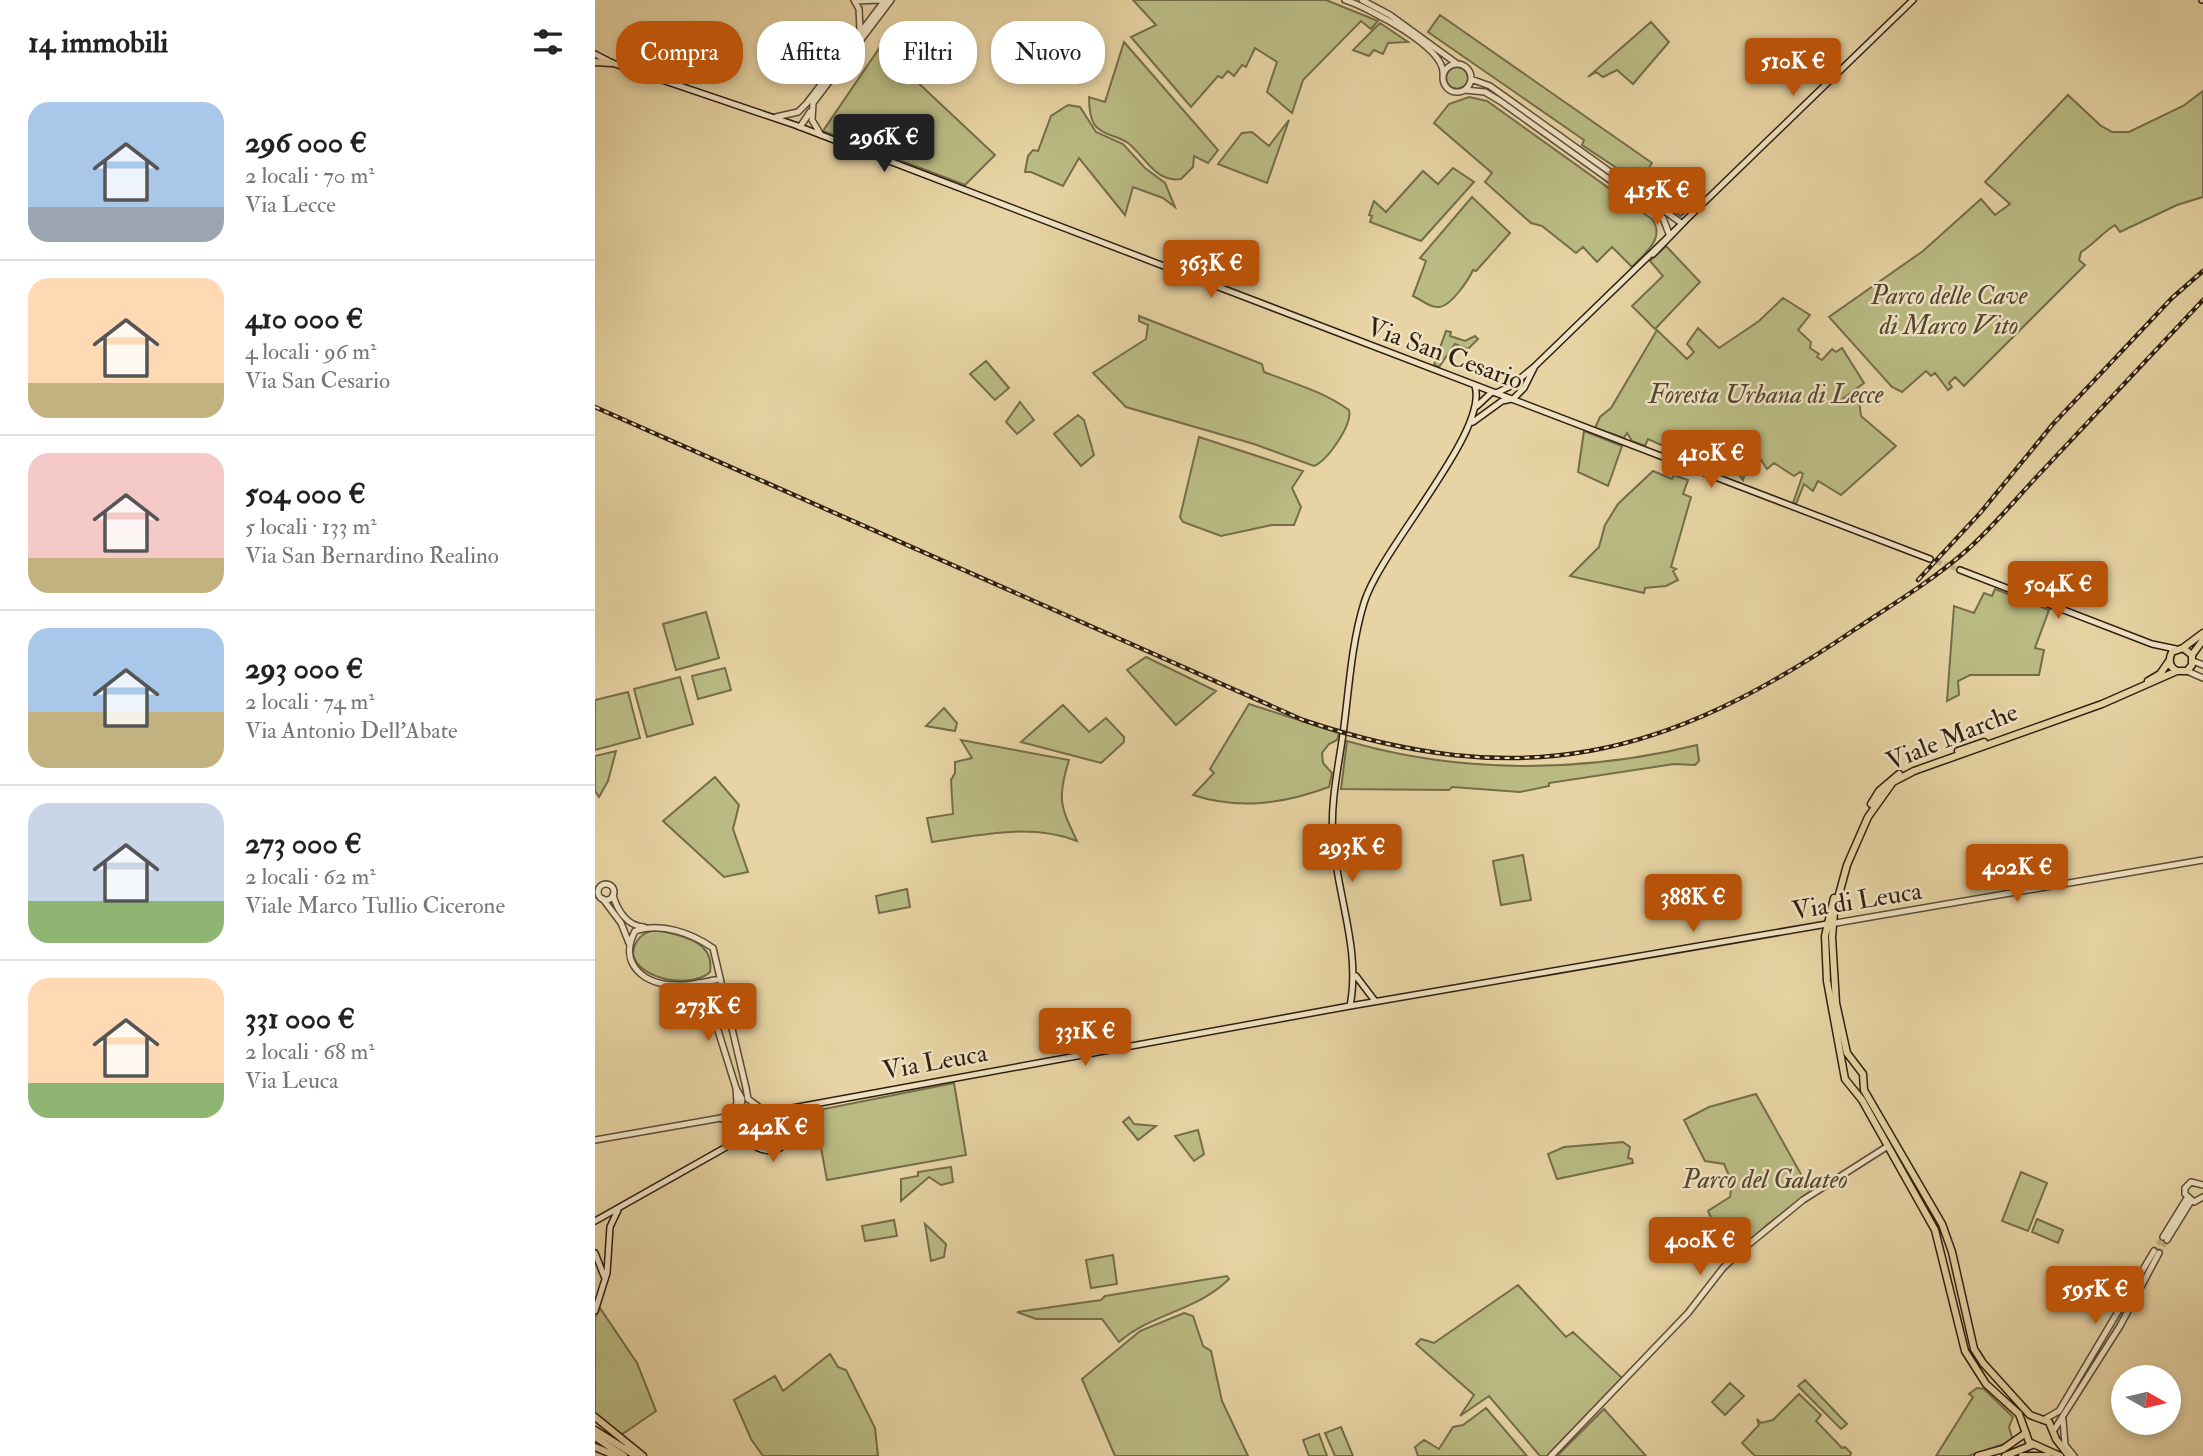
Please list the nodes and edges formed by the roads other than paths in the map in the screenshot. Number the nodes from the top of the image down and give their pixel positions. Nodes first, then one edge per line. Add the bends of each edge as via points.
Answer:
1 (880, 0) edge
2 (885, 0) edge
3 (891, 0) edge
4 (1345, 0) edge
5 (1362, 0) edge
6 (1913, 0) edge
7 (857, 1) edge
8 (859, 9) junction
9 (875, 16) junction
10 (859, 21) edge
11 (865, 28) edge
12 (597, 58) edge
13 (612, 63) joint
14 (1456, 63) junction
15 (1443, 74) junction
16 (1471, 79) junction
17 (820, 84) edge
18 (1465, 90) junction
19 (811, 110) junction
20 (798, 112) junction
21 (773, 117) junction
22 (798, 126) junction
23 (821, 135) junction
24 (1687, 219) junction
25 (1680, 222) junction
26 (1669, 234) junction
27 (1647, 257) junction
28 (1534, 367) junction
29 (1475, 386) junction
30 (1511, 386) junction
31 (1494, 393) junction
32 (1513, 399) junction
33 (1476, 407) junction
34 (1488, 409) junction
35 (1471, 424) junction
36 (1930, 559) tunnel mouth
37 (1960, 570) tunnel mouth
38 (2203, 632) edge
39 (2203, 640) edge
40 (2152, 643) junction
41 (2179, 649) junction
42 (2192, 658) junction
43 (2170, 659) junction
44 (2203, 665) edge
45 (2177, 671) junction
46 (2187, 671) junction
47 (2203, 678) edge
48 (2203, 860) edge
49 (596, 889) edge
50 (613, 895) junction
51 (603, 899) junction
52 (1830, 924) junction
53 (647, 927) junction
54 (629, 943) junction
55 (1356, 976) junction
56 (720, 979) junction
57 (698, 983) junction
58 (1375, 1002) junction
59 (1350, 1006) junction
60 (1856, 1068) junction
61 (1846, 1072) junction
62 (1862, 1081) junction
63 (1853, 1086) junction
64 (736, 1088) junction
65 (814, 1102) junction
66 (763, 1110) junction
67 (776, 1111) junction
68 (740, 1112) junction
69 (730, 1114) junction
70 (721, 1118) junction
71 (789, 1122) junction
72 (738, 1129) junction
73 (595, 1140) edge
74 (748, 1141) junction
75 (728, 1146) junction
76 (1888, 1146) junction
77 (2202, 1182) edge
78 (2203, 1197) edge
79 (2189, 1200) junction
80 (620, 1207) junction
81 (595, 1221) edge
82 (2165, 1238) tunnel mouth
83 (595, 1253) edge
84 (602, 1293) junction
85 (595, 1311) edge
86 (595, 1417) edge
87 (2064, 1417) junction
88 (2042, 1419) junction
89 (595, 1430) edge
90 (2026, 1431) junction
91 (2055, 1433) junction
92 (595, 1437) edge
93 (2032, 1445) junction
94 (595, 1447) edge
95 (2042, 1447) junction
96 (616, 1456) edge
97 (624, 1456) edge
98 (636, 1456) edge
99 (643, 1456) edge
100 (1551, 1456) edge
101 (1978, 1456) edge
102 (2005, 1456) edge
103 (2022, 1456) edge
104 (2048, 1456) edge
105 (2060, 1456) edge
106 (2071, 1456) edge

1 - 7 main road
2 - 9 main road
3 - 9 main road
4 - 15 main road via 1387,20 1436,54
5 - 14 main road
6 - 24 main road
7 - 8 main road
7 - 9 main road
8 - 9 main road
8 - 10 main road
9 - 11 main road
9 - 19 main road
12 - 13 main road
13 - 21 main road, Via San Cesario
14 - 15 main road
14 - 16 main road via 1465,66
15 - 18 main road via 1448,89
16 - 18 main road
16 - 25 main road via 1490,86
17 - 20 main road
18 - 26 main road via 1485,92 1500,101 1663,218
19 - 22 main road
19 - 23 main road
20 - 21 main road
20 - 22 main road
21 - 22 main road, Via San Cesario
22 - 23 main road, Via San Cesario
23 - 29 main road, Via San Cesario
24 - 25 main road
24 - 27 main road
25 - 26 main road
26 - 27 main road
27 - 28 main road
28 - 30 main road
28 - 32 main road
29 - 31 main road, Via San Cesario
29 - 33 main road
30 - 31 main road
30 - 32 main road
31 - 32 main road, Via San Cesario
31 - 33 main road
31 - 34 main road
32 - 34 main road
32 - 36 main road, Via San Cesario
33 - 35 main road
34 - 35 main road
35 - 55 main road via 1374,576 1363,606 1332,825
37 - 40 main road
38 - 41 main road, Viale Marche
39 - 42 main road
40 - 41 main road
40 - 43 main road
41 - 42 main road
41 - 43 main road, Viale Marche
42 - 44 main road
42 - 46 main road
43 - 45 main road
43 - 52 main road, Viale Marche via 2161,674 2127,690 1891,778 1856,831
45 - 46 main road
45 - 52 main road, Viale Marche via 2124,696 1893,782 1860,832
46 - 47 main road
48 - 52 main road, Via di Leuca
49 - 50 main road via 612,887
49 - 51 main road
50 - 51 main road
50 - 53 main road via 632,925
51 - 54 main road
52 - 58 main road, Via di Leuca
52 - 60 main road via 1836,1003 1847,1053
52 - 61 main road via 1825,936 1829,1000
53 - 54 main road via 635,932
53 - 56 main road via 677,931 713,948
54 - 57 main road via 630,963 636,973 677,985
55 - 58 main road
55 - 59 main road
56 - 57 main road
56 - 66 main road via 748,1100
57 - 64 main road via 705,989
58 - 59 main road, Via di Leuca
59 - 65 main road, Via Leuca
60 - 61 main road
60 - 62 main road via 1863,1074
61 - 63 main road via 1847,1082
62 - 63 main road
62 - 88 main road via 1945,1231 1974,1349 2030,1415
63 - 76 main road
64 - 68 main road via 742,1100
64 - 69 main road via 736,1107
65 - 67 main road, Via Leuca
65 - 71 main road, Via Leuca via 794,1112
66 - 67 main road
66 - 68 main road
67 - 71 main road
68 - 69 main road
68 - 72 main road
69 - 70 main road
70 - 72 main road
70 - 73 main road
71 - 74 main road via 788,1140 775,1151 761,1150
72 - 74 main road
72 - 75 main road
74 - 75 main road
75 - 80 main road
76 - 90 main road via 1938,1237 1965,1351 1986,1384 2019,1414
76 - 100 main road via 1803,1200 1742,1249 1688,1313
77 - 79 main road via 2187,1184
78 - 79 main road
79 - 82 main road
80 - 81 main road
80 - 84 main road via 610,1227
83 - 84 main road via 604,1274
84 - 85 main road
86 - 99 main road
87 - 88 main road via 2154,1268 2157,1252 2059,1411
87 - 91 main road
87 - 106 main road via 2064,1439
88 - 90 main road
88 - 91 main road
89 - 98 main road
90 - 93 main road
90 - 101 main road via 2003,1449
91 - 95 main road
91 - 106 main road
92 - 97 main road
93 - 95 main road
93 - 102 main road
94 - 96 main road
95 - 105 main road
103 - 104 main road

